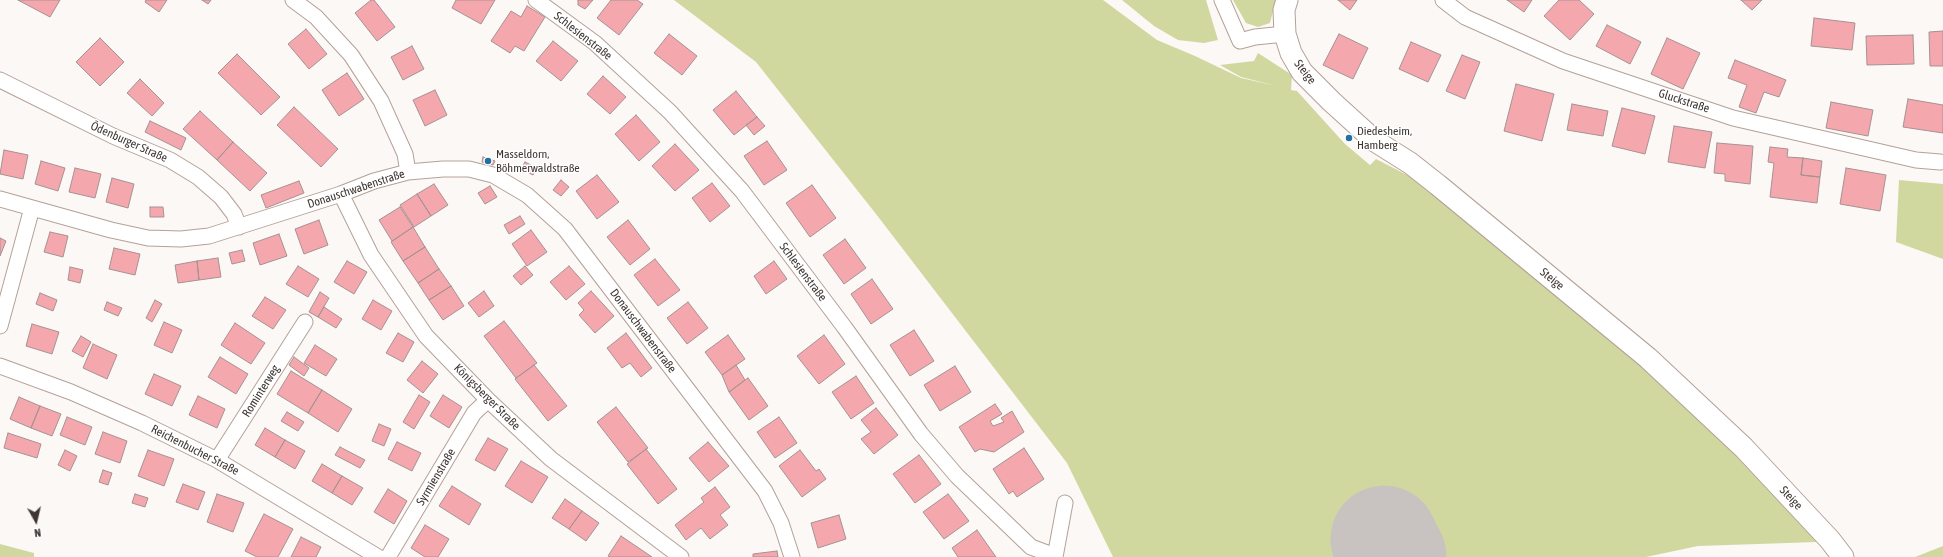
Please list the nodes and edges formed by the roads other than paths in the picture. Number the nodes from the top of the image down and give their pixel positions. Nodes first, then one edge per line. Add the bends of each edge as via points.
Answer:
1 (293, 0) edge
2 (536, 0) edge
3 (1222, 0) edge
4 (1287, 0) edge
5 (1443, 0) edge
6 (1285, 34) junction
7 (0, 80) edge
8 (1940, 162) dead end
9 (408, 172) junction
10 (341, 194) junction
11 (0, 199) edge
12 (32, 208) junction
13 (239, 227) junction
14 (305, 322) dead end
15 (0, 326) edge
16 (0, 366) edge
17 (488, 400) junction
18 (217, 460) junction
19 (1065, 503) dead end
20 (1055, 556) edge
21 (378, 557) edge
22 (388, 557) edge
23 (681, 557) edge
24 (792, 557) edge
25 (1843, 557) edge

1 - 9 street via 316,17 351,55 381,101 405,154
2 - 20 street, Schlesienstraße via 595,43 670,112 742,191 846,328 921,434 957,476 1031,547
3 - 6 street via 1240,41
4 - 6 street, Steige via 1284,10
5 - 8 street, Gluckstraße via 1465,16 1564,61 1733,118 1916,160
6 - 25 street, Steige via 1290,53 1302,72 1332,102 1375,141 1438,185 1648,358 1744,448
7 - 13 street, Ödenburger Straße via 113,136 170,160 198,177 221,197 234,214
9 - 10 street, Donauschwabenstraße via 374,181
9 - 24 street, Donauschwabenstraße via 443,168 469,169 493,175 527,195 565,229 765,491 781,523
10 - 13 street, Donauschwabenstraße
10 - 17 street, Königsberger Straße via 371,255 426,336
11 - 12 street, Donauschwabenstraße
12 - 13 street, Donauschwabenstraße via 148,238 181,240 209,236
12 - 15 street
14 - 18 street, Rominterweg
16 - 18 street, Reichenbucher Straße via 71,392
17 - 22 street, Syrmienstraße via 474,413
17 - 23 street, Königsberger Straße via 551,459
18 - 21 street, Reichenbucher Straße
19 - 20 street

